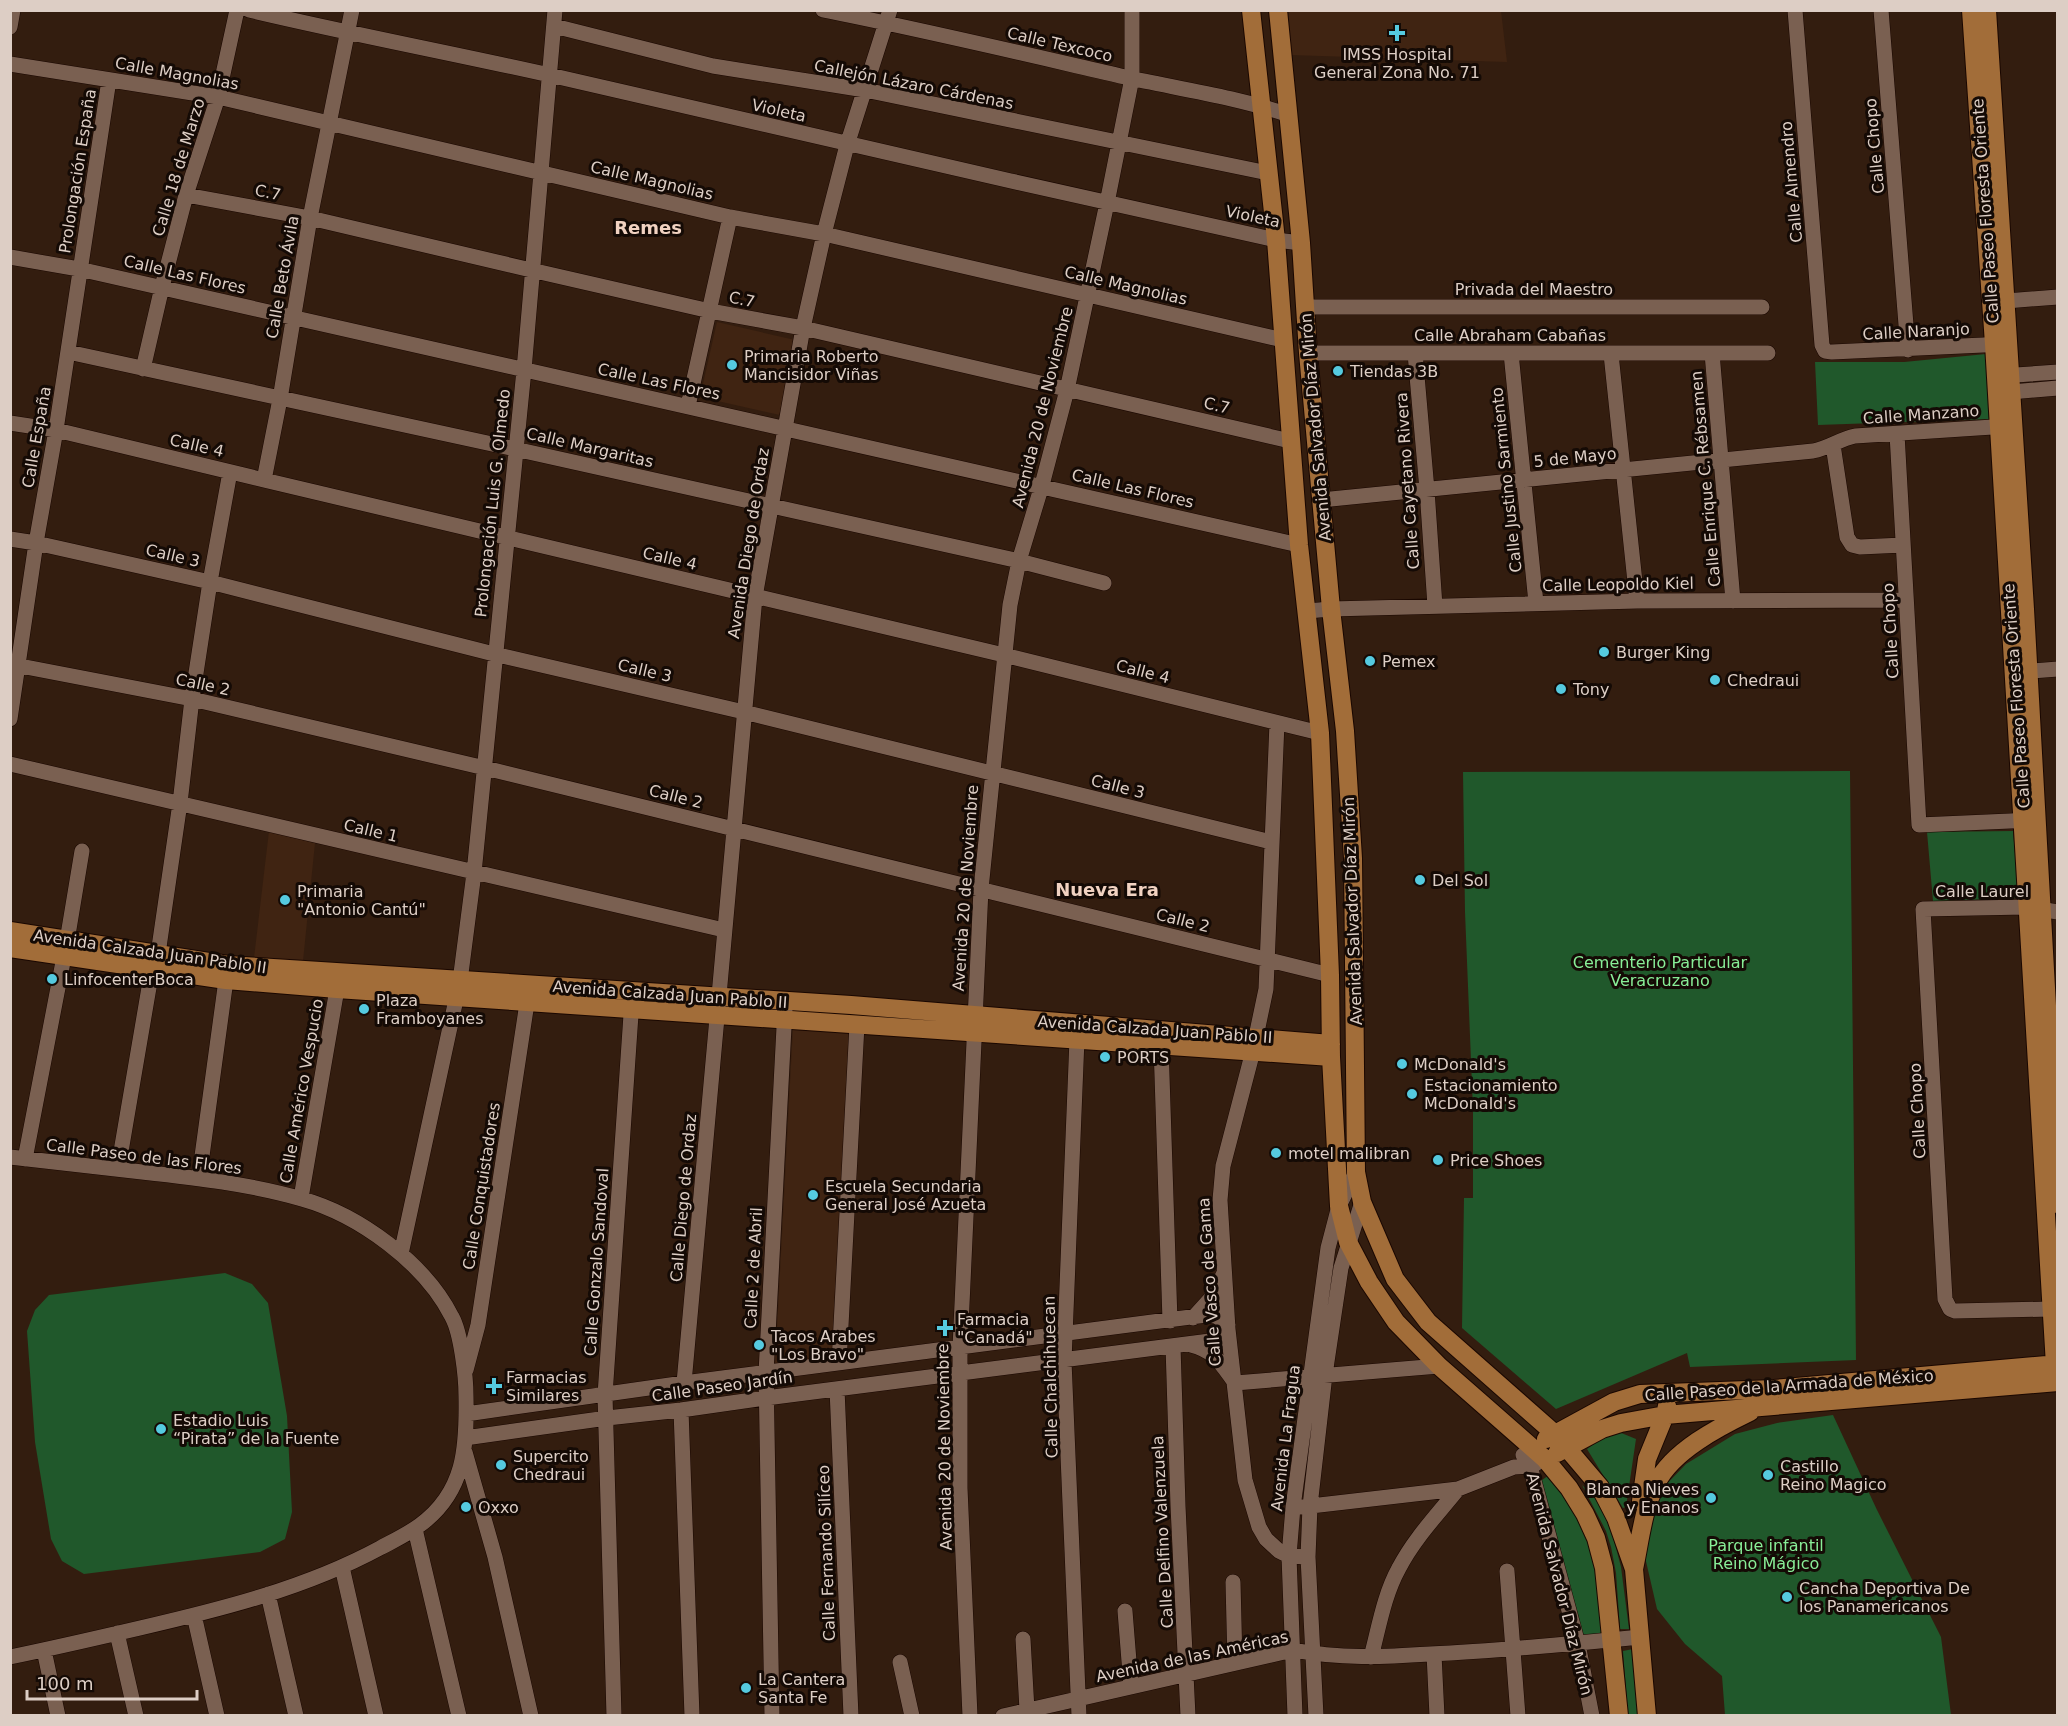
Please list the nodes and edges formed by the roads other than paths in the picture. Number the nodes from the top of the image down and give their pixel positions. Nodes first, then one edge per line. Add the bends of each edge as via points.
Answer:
1 (13, 10) edge
2 (237, 10) edge
3 (249, 10) edge
4 (351, 10) edge
5 (823, 10) edge
6 (1132, 10) edge
7 (1251, 10) edge
8 (1278, 10) edge
9 (1795, 10) edge
10 (1881, 10) edge
11 (1971, 10) edge
12 (1987, 10) edge
13 (889, 17) edge
14 (555, 18) edge
15 (10, 27) edge
16 (347, 34) junction
17 (10, 64) edge
18 (1983, 67) junction
19 (550, 75) junction
20 (1132, 78) junction
21 (109, 80) junction
22 (866, 87) junction
23 (218, 97) junction
24 (1261, 105) junction
25 (1289, 115) junction
26 (331, 122) junction
27 (1119, 143) junction
28 (847, 145) junction
29 (540, 172) junction
30 (1268, 173) junction
31 (186, 195) junction
32 (1107, 203) junction
33 (730, 217) junction
34 (310, 218) junction
35 (824, 234) junction
36 (1276, 240) junction
37 (1301, 243) junction
38 (10, 257) edge
39 (80, 268) junction
40 (531, 270) junction
41 (162, 287) junction
42 (1089, 294) junction
43 (2058, 297) edge
44 (2006, 301) junction
45 (1305, 307) junction
46 (1762, 307) dead end
47 (710, 311) junction
48 (293, 317) junction
49 (803, 328) junction
50 (1283, 340) junction
51 (2001, 344) junction
52 (1908, 350) junction
53 (1825, 351) joint
54 (68, 352) junction
55 (1308, 353) junction
56 (1415, 353) junction
57 (1511, 353) junction
58 (1712, 353) junction
59 (1768, 353) dead end
60 (1611, 354) junction
61 (143, 369) junction
62 (524, 370) junction
63 (2058, 372) edge
64 (2004, 384) junction
65 (2058, 388) edge
66 (1067, 390) junction
67 (280, 399) junction
68 (688, 406) junction
69 (10, 423) edge
70 (2006, 426) junction
71 (785, 427) junction
72 (56, 430) junction
73 (1897, 434) junction
74 (1290, 441) junction
75 (1833, 445) junction
76 (515, 449) junction
77 (1721, 461) junction
78 (1623, 470) junction
79 (230, 472) junction
80 (264, 480) junction
81 (1524, 480) junction
82 (1042, 485) junction
83 (1427, 490) junction
84 (1321, 500) junction
85 (772, 507) junction
86 (507, 538) junction
87 (10, 539) edge
88 (36, 543) junction
89 (1299, 544) junction
90 (1903, 545) junction
91 (1019, 561) junction
92 (210, 582) junction
93 (1104, 583) dead end
94 (755, 597) junction
95 (1906, 600) junction
96 (1637, 601) junction
97 (1733, 601) junction
98 (1536, 603) junction
99 (1435, 606) junction
100 (1330, 609) junction
101 (1307, 611) junction
102 (494, 654) junction
103 (1004, 655) junction
104 (15, 665) edge
105 (2058, 669) edge
106 (2021, 672) junction
107 (192, 699) junction
108 (744, 712) junction
109 (10, 719) edge
110 (1277, 723) junction
111 (1320, 733) junction
112 (10, 764) edge
113 (485, 768) junction
114 (993, 774) junction
115 (180, 803) junction
116 (1323, 803) junction
117 (2030, 820) junction
118 (734, 829) junction
119 (1271, 842) junction
120 (1352, 844) junction
121 (82, 851) dead end
122 (474, 873) junction
123 (981, 889) junction
124 (1923, 909) joint
125 (2042, 909) edge
126 (724, 930) junction
127 (10, 931) edge
128 (10, 948) edge
129 (65, 949) junction
130 (1268, 959) junction
131 (155, 962) junction
132 (1330, 975) junction
133 (226, 980) junction
134 (337, 989) junction
135 (458, 989) junction
136 (718, 996) junction
137 (632, 999) junction
138 (786, 1002) junction
139 (527, 1003) junction
140 (717, 1015) junction
141 (974, 1015) junction
142 (785, 1021) junction
143 (857, 1025) junction
144 (973, 1034) junction
145 (1077, 1039) junction
146 (1255, 1043) junction
147 (1161, 1045) junction
148 (1331, 1050) junction
149 (18, 1158) edge
150 (118, 1169) junction
151 (1356, 1172) junction
152 (199, 1178) junction
153 (301, 1198) junction
154 (1362, 1202) junction
155 (2058, 1204) edge
156 (1339, 1206) junction
157 (1348, 1242) junction
158 (401, 1254) junction
159 (1226, 1270) junction
160 (2050, 1309) junction
161 (1193, 1318) junction
162 (1170, 1321) junction
163 (1228, 1327) junction
164 (1065, 1334) junction
165 (1180, 1345) junction
166 (960, 1348) junction
167 (1064, 1361) junction
168 (839, 1363) junction
169 (1439, 1366) junction
170 (466, 1373) junction
171 (765, 1373) junction
172 (2056, 1373) edge
173 (960, 1374) junction
174 (1318, 1376) junction
175 (684, 1383) junction
176 (1235, 1383) junction
177 (837, 1389) junction
178 (1668, 1393) junction
179 (605, 1395) junction
180 (766, 1398) junction
181 (1758, 1408) junction
182 (681, 1410) junction
183 (466, 1414) junction
184 (1665, 1415) junction
185 (607, 1418) junction
186 (1561, 1441) junction
187 (465, 1444) junction
188 (1529, 1459) junction
189 (1458, 1489) junction
190 (1311, 1506) junction
191 (1293, 1507) junction
192 (415, 1529) junction
193 (1640, 1541) junction
194 (1289, 1556) junction
195 (1308, 1557) junction
196 (342, 1567) junction
197 (1634, 1569) junction
198 (1507, 1570) dead end
199 (1233, 1582) dead end
200 (268, 1594) junction
201 (1125, 1611) dead end
202 (194, 1616) junction
203 (117, 1633) junction
204 (1641, 1637) junction
205 (1023, 1639) dead end
206 (1612, 1640) junction
207 (1578, 1644) junction
208 (44, 1650) junction
209 (1293, 1650) junction
210 (1513, 1650) junction
211 (1314, 1654) junction
212 (1434, 1654) junction
213 (10, 1657) edge
214 (1371, 1657) junction
215 (900, 1662) dead end
216 (1235, 1663) junction
217 (1186, 1674) junction
218 (1131, 1686) junction
219 (1078, 1699) junction
220 (1027, 1710) junction
221 (58, 1716) edge
222 (136, 1716) edge
223 (217, 1716) edge
224 (296, 1716) edge
225 (376, 1716) edge
226 (459, 1716) edge
227 (531, 1716) edge
228 (614, 1716) edge
229 (692, 1716) edge
230 (772, 1716) edge
231 (851, 1716) edge
232 (912, 1716) edge
233 (970, 1716) edge
234 (1003, 1716) edge
235 (1079, 1716) edge
236 (1188, 1716) edge
237 (1295, 1716) edge
238 (1316, 1716) edge
239 (1437, 1716) edge
240 (1518, 1716) edge
241 (1592, 1716) edge
242 (1619, 1716) edge
243 (1647, 1716) edge

1 - 15 street
2 - 23 street, Calle 18 de Marzo
3 - 16 street, Violeta
4 - 16 street, Calle Beto Ávila
5 - 13 street, Calle Texcoco
6 - 20 street, Avenida 20 de Noviembre
7 - 24 main road, Avenida Salvador Díaz Mirón
8 - 25 main road, Avenida Salvador Díaz Mirón
9 - 53 street, Calle Almendro
10 - 52 street, Calle Chopo
11 - 18 main road, Calle Paseo Floresta Oriente
12 - 18 main road, Calle Paseo Floresta Oriente
13 - 20 street, Calle Texcoco
13 - 22 street, Avenida Diego de Ordaz
14 - 19 street, Prolongación Luis G. Olmedo
14 - 22 street, Callejón Lázaro Cárdenas via 713,66
16 - 19 street, Violeta
16 - 26 street, Calle Beto Ávila
17 - 21 street, Calle Magnolias
18 - 44 main road, Calle Paseo Floresta Oriente
18 - 51 main road, Calle Paseo Floresta Oriente
19 - 28 street, Violeta
19 - 29 street, Prolongación Luis G. Olmedo
20 - 24 street, Calle Texcoco
20 - 27 street, Avenida 20 de Noviembre
21 - 23 street, Calle Magnolias
21 - 39 street, Prolongación España
22 - 27 street, Callejón Lázaro Cárdenas
22 - 28 street, Avenida Diego de Ordaz
23 - 26 street, Calle Magnolias
23 - 31 street, Calle 18 de Marzo
24 - 25 street, Calle Texcoco
24 - 30 main road, Avenida Salvador Díaz Mirón
25 - 37 main road, Avenida Salvador Díaz Mirón
26 - 29 street, Calle Magnolias
26 - 34 street, Calle Beto Ávila
27 - 30 street, Callejón Lázaro Cárdenas
27 - 32 street, Avenida 20 de Noviembre
28 - 32 street, Violeta
28 - 35 street, Avenida Diego de Ordaz
29 - 33 street, Calle Magnolias
29 - 40 street, Prolongación Luis G. Olmedo
30 - 36 main road, Avenida Salvador Díaz Mirón
31 - 34 street, C.7
31 - 41 street, Calle 18 de Marzo
32 - 36 street, Violeta
32 - 42 street, Avenida 20 de Noviembre
33 - 35 street, Calle Magnolias
33 - 47 street
34 - 40 street, C.7
34 - 48 street, Calle Beto Ávila
35 - 42 street, Calle Magnolias
35 - 49 street, Avenida Diego de Ordaz
36 - 37 street, Violeta
36 - 50 main road, Avenida Salvador Díaz Mirón
37 - 45 main road, Avenida Salvador Díaz Mirón
38 - 39 street, Calle Las Flores
39 - 41 street, Calle Las Flores
39 - 54 street, Calle España
40 - 47 street, C.7
40 - 62 street, Prolongación Luis G. Olmedo
41 - 48 street, Calle Las Flores
41 - 61 street, Calle 18 de Marzo
42 - 50 street, Calle Magnolias
42 - 66 street, Avenida 20 de Noviembre
43 - 44 street
44 - 51 main road, Calle Paseo Floresta Oriente
45 - 46 street, Privada del Maestro
45 - 55 main road, Avenida Salvador Díaz Mirón
47 - 49 street, C.7
47 - 68 street
48 - 62 street, Calle Las Flores
48 - 67 street, Calle Beto Ávila
49 - 66 street, C.7
49 - 71 street, Avenida Diego de Ordaz
50 - 74 main road, Avenida Salvador Díaz Mirón
51 - 52 street, Calle Naranjo
51 - 64 main road, Calle Paseo Floresta Oriente
52 - 53 street, Calle Naranjo
54 - 61 street, Calle Margaritas
54 - 72 street, Calle España
55 - 56 street, Calle Abraham Cabañas
55 - 84 main road, Avenida Salvador Díaz Mirón
56 - 57 street, Calle Abraham Cabañas
56 - 83 street, Calle Cayetano Rivera
57 - 60 street, Calle Abraham Cabañas
57 - 81 street, Calle Justino Sarmiento
58 - 59 street, Calle Abraham Cabañas
58 - 60 street, Calle Abraham Cabañas
58 - 77 street, Calle Enrique C. Rébsamen
60 - 78 street
61 - 67 street, Calle Margaritas
62 - 68 street, Calle Las Flores
62 - 76 street, Prolongación Luis G. Olmedo
63 - 64 street
64 - 65 street
64 - 70 main road, Calle Paseo Floresta Oriente
66 - 74 street, C.7
66 - 82 street, Avenida 20 de Noviembre
67 - 76 street, Calle Margaritas
67 - 80 street, Calle Beto Ávila
68 - 71 street, Calle Las Flores
69 - 72 street, Calle 4
70 - 73 street, Calle Manzano
70 - 106 main road, Calle Paseo Floresta Oriente
71 - 82 street, Calle Las Flores
71 - 85 street, Avenida Diego de Ordaz
72 - 79 street, Calle 4
72 - 88 street, Calle España
73 - 75 street, Calle Manzano via 1848,438
73 - 90 street, Calle Chopo
74 - 89 main road, Avenida Salvador Díaz Mirón
75 - 77 street, 5 de Mayo via 1813,451
75 - 90 street via 1847,537 1852,545
76 - 85 street, Calle Margaritas
76 - 86 street, Prolongación Luis G. Olmedo
77 - 78 street, 5 de Mayo
77 - 97 street, Calle Enrique C. Rébsamen
78 - 81 street, 5 de Mayo
78 - 96 street
79 - 80 street, Calle 4
79 - 92 street
80 - 86 street, Calle 4
81 - 83 street, 5 de Mayo
81 - 98 street, Calle Justino Sarmiento
82 - 89 street, Calle Las Flores
82 - 91 street, Avenida 20 de Noviembre
83 - 84 street, 5 de Mayo
83 - 99 street, Calle Cayetano Rivera
84 - 100 main road, Avenida Salvador Díaz Mirón
85 - 91 street, Calle Margaritas
85 - 94 street, Avenida Diego de Ordaz
86 - 94 street, Calle 4
86 - 102 street, Prolongación Luis G. Olmedo
87 - 88 street, Calle 3
88 - 92 street, Calle 3
88 - 104 street, Calle España
89 - 101 main road, Avenida Salvador Díaz Mirón
90 - 95 street, Calle Chopo
91 - 93 street, Calle Margaritas
91 - 103 street, Avenida 20 de Noviembre
92 - 102 street, Calle 3
92 - 107 street
94 - 103 street, Calle 4
94 - 108 street, Avenida Diego de Ordaz
95 - 97 street, Calle Leopoldo Kiel
95 - 117 street, Calle Chopo via 1918,825
96 - 97 street, Calle Leopoldo Kiel
96 - 98 street, Calle Leopoldo Kiel
98 - 99 street, Calle Leopoldo Kiel
99 - 100 street, Calle Leopoldo Kiel
100 - 101 street, Calle Leopoldo Kiel
100 - 120 main road, Avenida Salvador Díaz Mirón via 1345,731
101 - 111 main road, Avenida Salvador Díaz Mirón
102 - 108 street, Calle 3
102 - 113 street, Prolongación Luis G. Olmedo
103 - 110 street, Calle 4
103 - 114 street, Avenida 20 de Noviembre
104 - 107 street, Calle 2
104 - 109 street, Calle España
105 - 106 street
106 - 117 main road, Calle Paseo Floresta Oriente
107 - 113 street, Calle 2
107 - 115 street
108 - 114 street, Calle 3
108 - 118 street, Avenida Diego de Ordaz
110 - 111 street, Calle 4
110 - 119 street, Calle Vasco de Gama
111 - 116 main road, Avenida Salvador Díaz Mirón
112 - 115 street, Calle 1
113 - 118 street, Calle 2
113 - 122 street, Prolongación Luis G. Olmedo
114 - 119 street, Calle 3
114 - 123 street, Avenida 20 de Noviembre
115 - 122 street, Calle 1
115 - 131 street
116 - 120 main road via 1331,810 1335,838 1339,843
116 - 132 main road, Avenida Salvador Díaz Mirón
117 - 125 main road, Calle Paseo Floresta Oriente
118 - 123 street, Calle 2
118 - 126 street, Avenida Diego de Ordaz
119 - 130 street, Calle Vasco de Gama
120 - 151 main road, Avenida Salvador Díaz Mirón
121 - 129 street
122 - 126 street, Calle 1
122 - 135 street, Prolongación Luis G. Olmedo
123 - 130 street, Calle 2
123 - 141 street, Avenida 20 de Noviembre
124 - 125 street, Calle Laurel
124 - 160 street, Calle Chopo via 1945,1299 1950,1309 1961,1311
125 - 155 main road, Calle Paseo Floresta Oriente
125 - 160 main road, Calle Paseo Floresta Oriente
126 - 136 street, Avenida Diego de Ordaz
127 - 129 main road, Avenida Calzada Juan Pablo II
128 - 129 main road, Avenida Calzada Juan Pablo II
129 - 131 main road, Avenida Calzada Juan Pablo II
129 - 149 street
130 - 132 street, Calle 2
130 - 146 street, Calle Vasco de Gama
131 - 133 main road, Avenida Calzada Juan Pablo II
131 - 135 main road, Avenida Calzada Juan Pablo II via 228,965
131 - 150 street
132 - 148 main road, Avenida Salvador Díaz Mirón
133 - 134 main road, Avenida Calzada Juan Pablo II
133 - 152 street
134 - 135 main road, Avenida Calzada Juan Pablo II
134 - 153 street, Calle Américo Vespucio
135 - 137 main road, Avenida Calzada Juan Pablo II
135 - 139 main road, Avenida Calzada Juan Pablo II
135 - 158 street, Prolongación Luis G. Olmedo
136 - 137 main road, Avenida Calzada Juan Pablo II
136 - 138 main road, Avenida Calzada Juan Pablo II
136 - 140 street, Avenida Diego de Ordaz
137 - 139 main road, Avenida Calzada Juan Pablo II
137 - 140 main road, Avenida Calzada Juan Pablo II
137 - 179 street, Calle Gonzalo Sandoval
138 - 141 main road, Avenida Calzada Juan Pablo II
138 - 142 street, Calle 2 de Abril
139 - 170 street, Calle Conquistadores via 478,1325
140 - 142 main road, Avenida Calzada Juan Pablo II
140 - 175 street, Calle Diego de Ordaz
141 - 144 street, Avenida 20 de Noviembre
141 - 146 main road, Avenida Calzada Juan Pablo II
142 - 143 main road, Avenida Calzada Juan Pablo II
142 - 171 street, Calle 2 de Abril
143 - 144 main road, Avenida Calzada Juan Pablo II
143 - 168 street
144 - 145 main road, Avenida Calzada Juan Pablo II
144 - 166 street, Avenida 20 de Noviembre
145 - 147 main road, Avenida Calzada Juan Pablo II
145 - 164 street, Calle Chalchihuecan
146 - 147 main road, Avenida Calzada Juan Pablo II
146 - 148 main road, Avenida Calzada Juan Pablo II
146 - 159 street, Calle Vasco de Gama via 1223,1166 1220,1200
147 - 162 street
148 - 156 main road, Avenida Salvador Díaz Mirón
149 - 150 street, Calle Paseo de las Flores
150 - 152 street, Calle Paseo de las Flores
151 - 154 main road, Avenida Salvador Díaz Mirón
151 - 156 street, Avenida La Fragua
152 - 153 street, Calle Paseo de las Flores
153 - 158 street, Calle Paseo de las Flores via 358,1223
154 - 157 street, Avenida La Fragua
154 - 186 main road, Avenida Salvador Díaz Mirón via 1395,1279 1428,1322
156 - 157 main road, Avenida Salvador Díaz Mirón
156 - 174 street, Avenida La Fragua via 1328,1248
157 - 169 main road, Avenida Salvador Díaz Mirón via 1396,1322
157 - 174 street, Avenida La Fragua
158 - 170 street, Calle Paseo de las Flores via 431,1285 454,1318
159 - 161 street via 1212,1297
159 - 163 street, Calle Vasco de Gama
160 - 172 main road, Calle Paseo Floresta Oriente
161 - 162 street, Calle Paseo Jardín
161 - 163 street, Calle Paseo Jardín via 1216,1316
162 - 164 street, Calle Paseo Jardín
163 - 165 street, Calle Paseo Jardín via 1219,1339
163 - 176 street, Calle Vasco de Gama
164 - 166 street, Calle Paseo Jardín
164 - 167 street, Calle Chalchihuecan
165 - 167 street, Calle Paseo Jardín
165 - 176 street via 1205,1349 1218,1359
165 - 217 street, Calle Delfino Valenzuela via 1178,1517
166 - 168 street, Calle Paseo Jardín
166 - 173 street, Avenida 20 de Noviembre
167 - 173 street, Calle Paseo Jardín
167 - 219 street, Calle Chalchihuecan
168 - 171 street, Calle Paseo Jardín
169 - 174 street
169 - 188 main road, Avenida Salvador Díaz Mirón
170 - 183 street, Calle Paseo de las Flores
171 - 175 street, Calle Paseo Jardín
171 - 180 street, Calle 2 de Abril
172 - 178 main road, Calle Paseo de la Armada de México
172 - 181 main road, Calle Paseo de la Armada de México
173 - 177 street, Calle Paseo Jardín
173 - 233 street, Avenida 20 de Noviembre via 960,1488
174 - 176 street
174 - 190 street, Avenida La Fragua
174 - 191 street, Avenida La Fragua
175 - 179 street, Calle Paseo Jardín
176 - 194 street, Calle Vasco de Gama via 1245,1480 1258,1527 1266,1539
177 - 180 street, Calle Paseo Jardín
177 - 231 street, Calle Fernando Silíceo
178 - 184 main road
178 - 186 main road, Calle Paseo de la Armada de México via 1640,1394 1614,1402
179 - 183 street, Calle Paseo Jardín
179 - 185 street, Calle Gonzalo Sandoval
180 - 182 street, Calle Paseo Jardín
180 - 230 street, Calle 2 de Abril
181 - 184 main road, Calle Paseo de la Armada de México
181 - 193 main road via 1709,1432 1667,1468 1656,1482
182 - 185 street, Calle Paseo Jardín
182 - 229 street
183 - 187 street, Calle Paseo de las Flores
184 - 186 main road, Calle Paseo de la Armada de México
184 - 193 main road via 1647,1459 1638,1524
185 - 187 street, Calle Paseo Jardín
185 - 228 street, Calle Gonzalo Sandoval
186 - 188 main road, Calle Paseo de la Armada de México
186 - 197 main road, Avenida Salvador Díaz Mirón via 1600,1487
187 - 192 street via 453,1490 438,1510
187 - 227 street
188 - 189 street
188 - 206 main road, Avenida Salvador Díaz Mirón via 1569,1488 1585,1514 1604,1568
188 - 207 street, Avenida Salvador Díaz Mirón
189 - 190 street
189 - 214 street via 1398,1569
190 - 191 street
190 - 195 street, Avenida La Fragua
191 - 194 street, Avenida La Fragua
192 - 196 street
192 - 226 street
193 - 197 main road
194 - 195 street
194 - 209 street, Avenida La Fragua
195 - 211 street, Avenida La Fragua
196 - 200 street
196 - 225 street
197 - 204 main road, Avenida Salvador Díaz Mirón
198 - 210 street
199 - 216 street
200 - 202 street
200 - 224 street
201 - 218 street
202 - 203 street
202 - 223 street
203 - 208 street
203 - 222 street
204 - 206 street, Avenida de las Américas
204 - 243 main road, Avenida Salvador Díaz Mirón
205 - 220 street
206 - 207 street, Avenida de las Américas
206 - 242 main road, Avenida Salvador Díaz Mirón
207 - 210 street, Avenida de las Américas
207 - 241 street, Avenida Salvador Díaz Mirón
208 - 213 street
208 - 221 street
209 - 211 street, Avenida de las Américas
209 - 216 street, Avenida de las Américas
209 - 237 street, Avenida La Fragua
210 - 212 street, Avenida de las Américas
210 - 240 street
211 - 214 street, Avenida de las Américas
211 - 238 street, Avenida La Fragua
212 - 214 street, Avenida de las Américas
212 - 239 street
215 - 232 street
216 - 217 street, Avenida de las Américas
217 - 218 street, Avenida de las Américas
217 - 236 street, Calle Delfino Valenzuela
218 - 219 street, Avenida de las Américas
219 - 220 street, Avenida de las Américas
219 - 235 street, Calle Chalchihuecan
220 - 234 street, Avenida de las Américas

